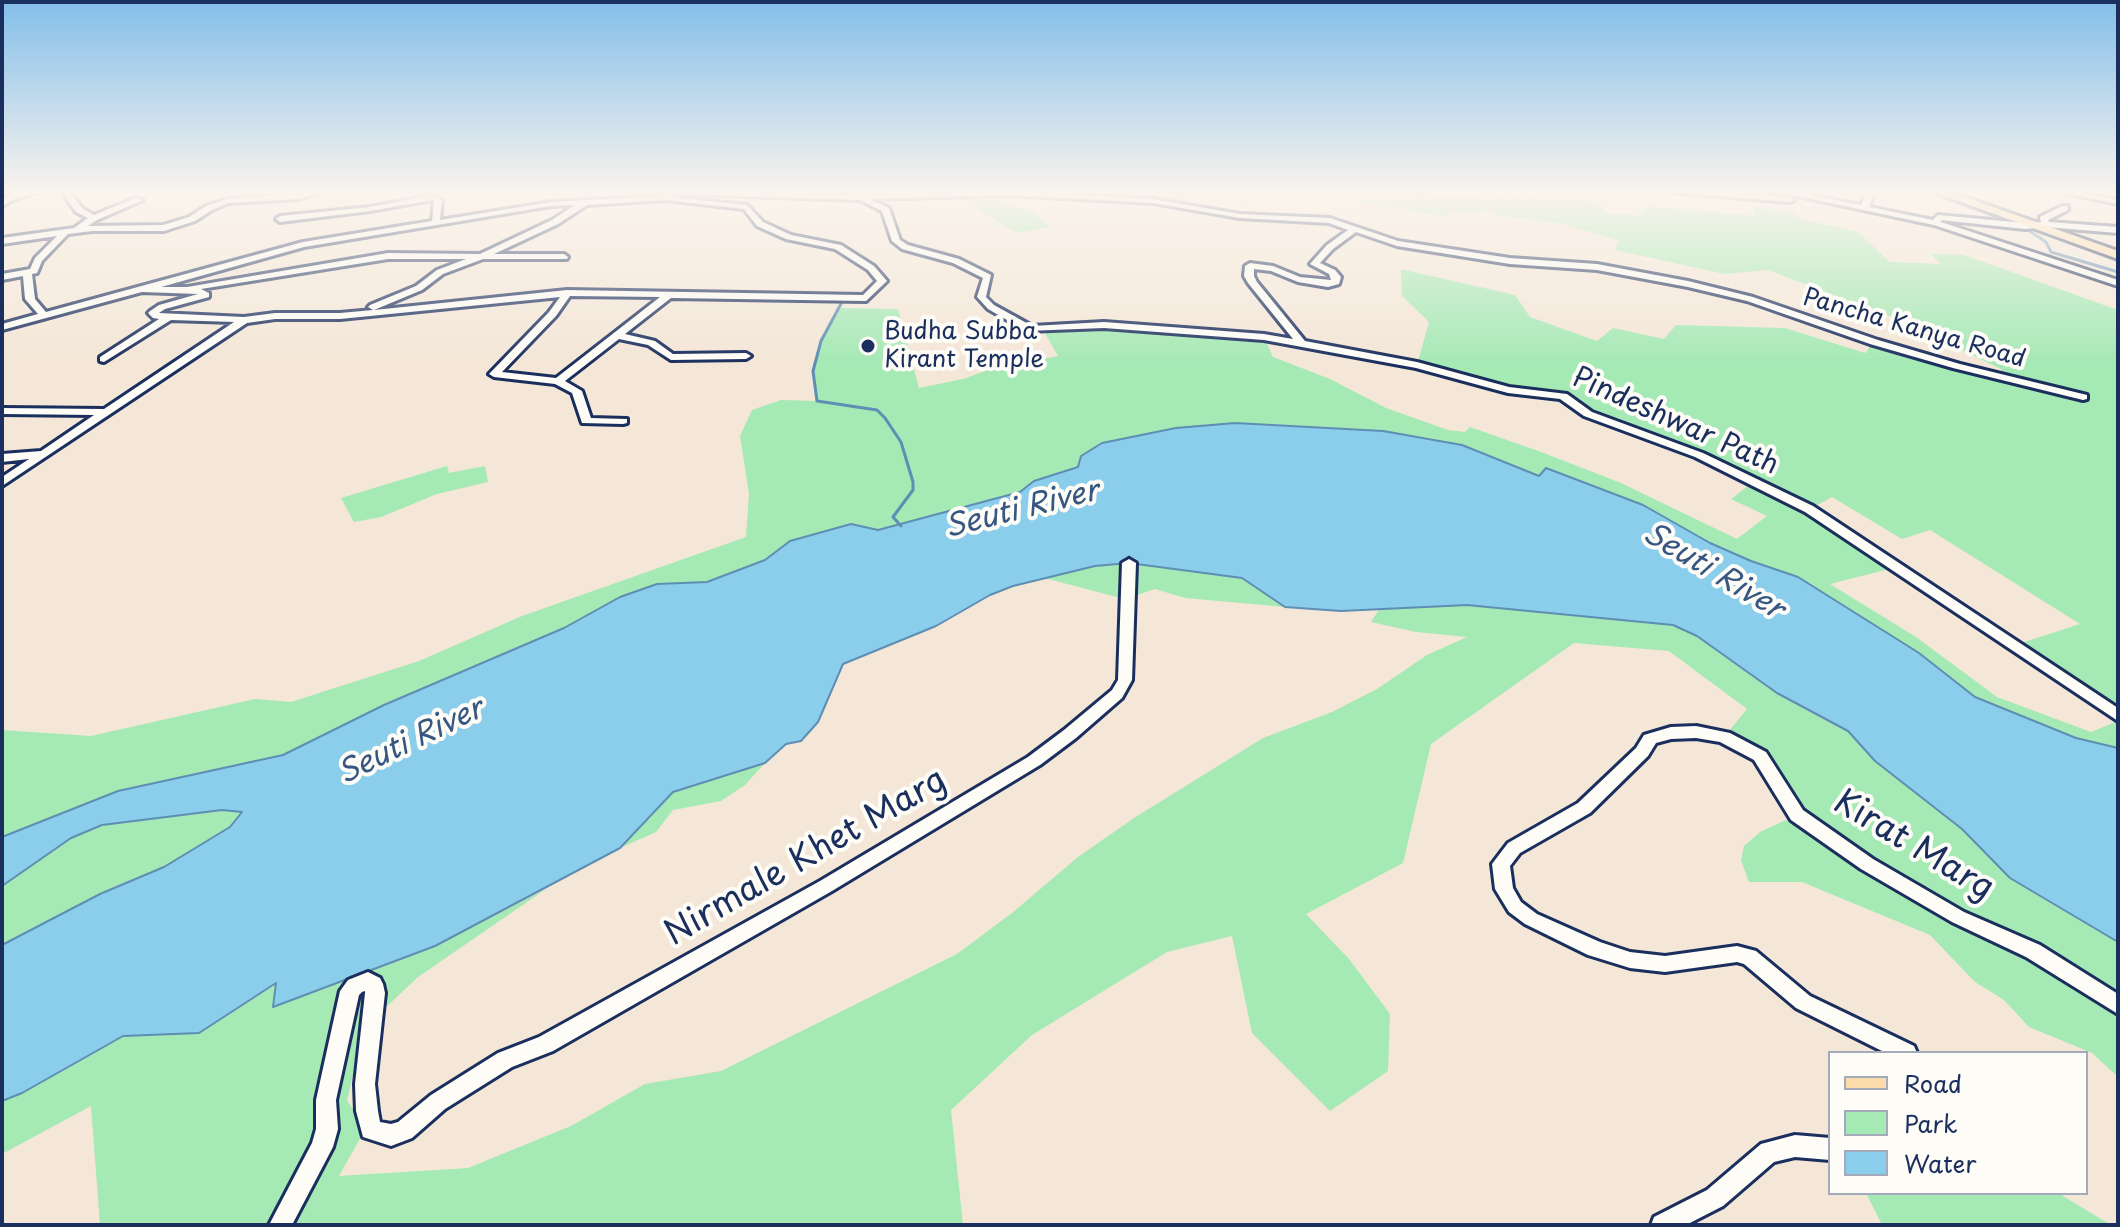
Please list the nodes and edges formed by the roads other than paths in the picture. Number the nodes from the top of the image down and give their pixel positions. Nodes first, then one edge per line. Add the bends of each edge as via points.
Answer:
1 (49, 248) edge
2 (291, 248) edge
3 (499, 248) edge
4 (840, 248) edge
5 (910, 248) edge
6 (1329, 248) edge
7 (1431, 248) edge
8 (2018, 248) edge
9 (2098, 248) edge
10 (2118, 255) edge
11 (483, 256) junction
12 (564, 257) dead end
13 (27, 274) junction
14 (2, 277) edge
15 (2118, 283) edge
16 (138, 289) junction
17 (184, 290) junction
18 (567, 293) junction
19 (670, 294) junction
20 (43, 314) junction
21 (354, 314) junction
22 (170, 316) junction
23 (244, 320) junction
24 (2, 327) edge
25 (616, 335) junction
26 (1300, 342) junction
27 (746, 356) dead end
28 (104, 359) dead end
29 (558, 381) junction
30 (2083, 397) dead end
31 (8, 412) edge
32 (106, 412) junction
33 (2, 420) edge
34 (623, 421) dead end
35 (46, 454) junction
36 (2, 458) edge
37 (2, 482) edge
38 (1129, 563) dead end
39 (2118, 716) edge
40 (2118, 1005) edge
41 (1903, 1051) edge
42 (1828, 1149) edge
43 (280, 1225) edge
44 (1662, 1225) edge

1 - 13 street
2 - 16 street
3 - 11 street
4 - 19 street via 882,281 866,298
5 - 26 street, Pindeshwar Path via 982,272 989,281 983,298 1030,329 1104,325
6 - 26 street via 1314,264 1332,272 1336,282 1307,281 1250,266 1253,283
7 - 30 street, Pancha Kanya Road via 1597,267 1688,284 1929,358
8 - 15 street
9 - 10 main road
11 - 12 street
11 - 17 street via 388,256
11 - 21 street
13 - 14 street
13 - 20 street via 30,299
16 - 17 street
16 - 20 street
17 - 22 street via 206,295 153,313
18 - 19 street
18 - 21 street
18 - 29 street via 494,374
19 - 25 street
20 - 24 street
21 - 23 street
22 - 23 street
22 - 28 street
23 - 32 street
25 - 27 street via 651,343 671,357
25 - 29 street
26 - 39 street, Pindeshwar Path via 1508,390 1563,396 1588,414 1699,455 1809,509
29 - 34 street via 577,391 586,421
31 - 32 street
31 - 33 street
32 - 35 street
35 - 36 street
35 - 37 street
38 - 43 street, Nirmale Khet Marg via 1125,680 1117,694 1070,734 826,886 546,1044 505,1060 391,1135 371,1130 365,1084 375,993 373,984 361,982 350,991 326,1100 322,1147
40 - 41 street, Kirat Marg via 2033,951 1958,917 1867,864 1797,815 1760,756 1724,737 1696,732 1650,739 1584,808 1514,848 1501,864 1504,889 1515,907 1595,949 1665,964 1749,957 1803,1002
42 - 44 street via 1795,1146 1769,1152 1715,1198

